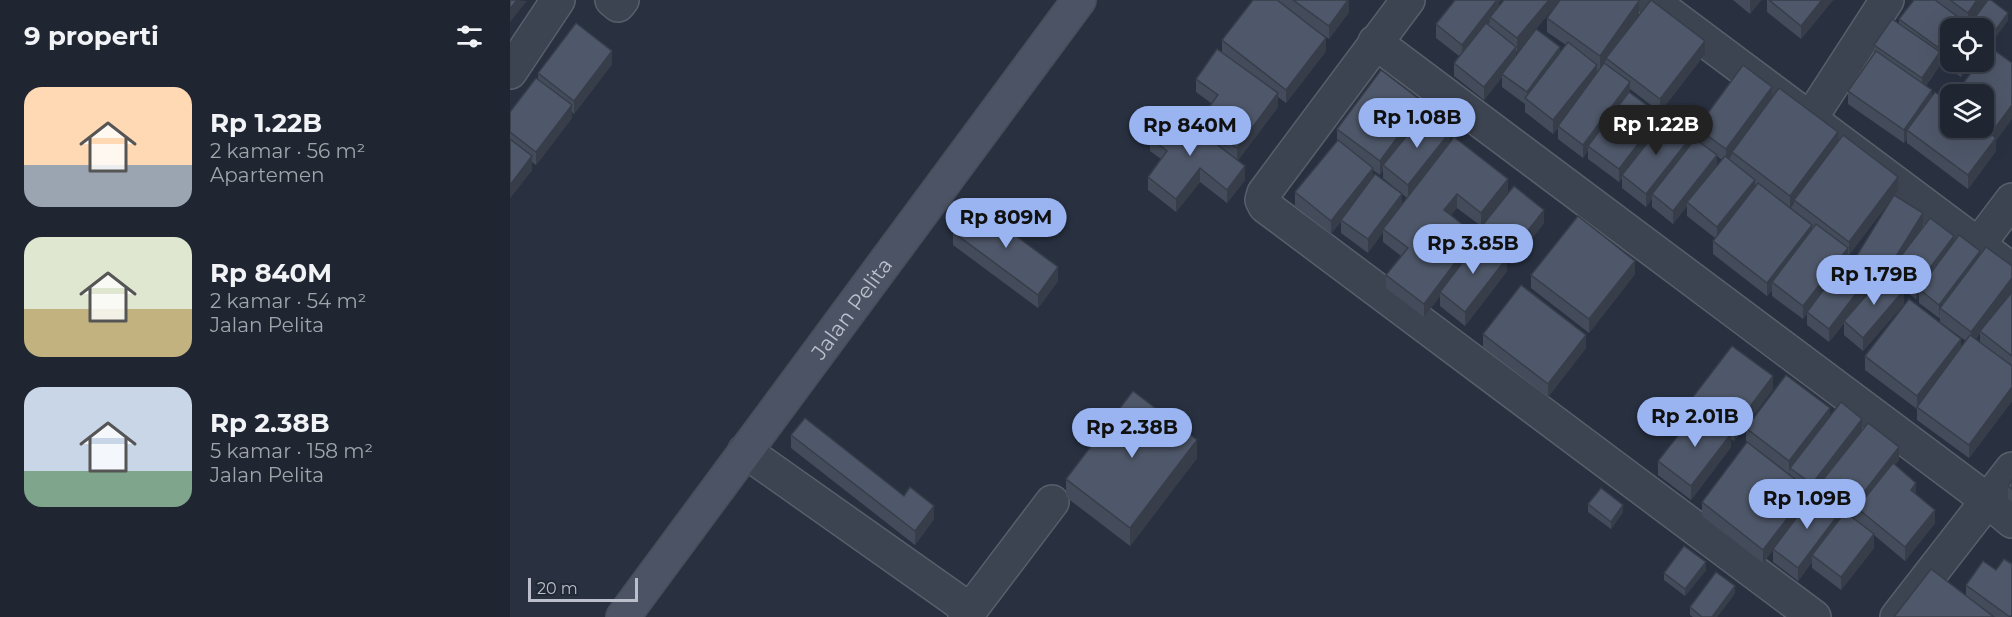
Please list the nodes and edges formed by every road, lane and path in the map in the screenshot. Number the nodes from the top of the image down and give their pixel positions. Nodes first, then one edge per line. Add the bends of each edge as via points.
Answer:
1 (558, 0) edge
2 (612, 0) edge
3 (622, 0) edge
4 (1079, 0) edge
5 (1407, 0) edge
6 (1651, 0) edge
7 (1887, 0) edge
8 (1375, 42) junction
9 (510, 72) edge
10 (1810, 119) junction
11 (2012, 200) edge
12 (1978, 244) junction
13 (2012, 270) edge
14 (745, 451) junction
15 (2012, 469) edge
16 (1987, 500) junction
17 (1052, 502) dead end
18 (2012, 521) edge
19 (967, 614) edge
20 (623, 617) edge
21 (1814, 617) edge
22 (1897, 617) edge

1 - 9 street
2 - 3 street via 618,5
4 - 14 street, Jalan Pelita
5 - 8 street
6 - 10 street
7 - 10 street
8 - 16 street
8 - 21 street via 1264,193 1265,206
10 - 12 street
11 - 12 street
12 - 13 street
14 - 19 street
14 - 20 street, Jalan Pelita
15 - 16 street
16 - 18 street
16 - 22 street
17 - 19 street

